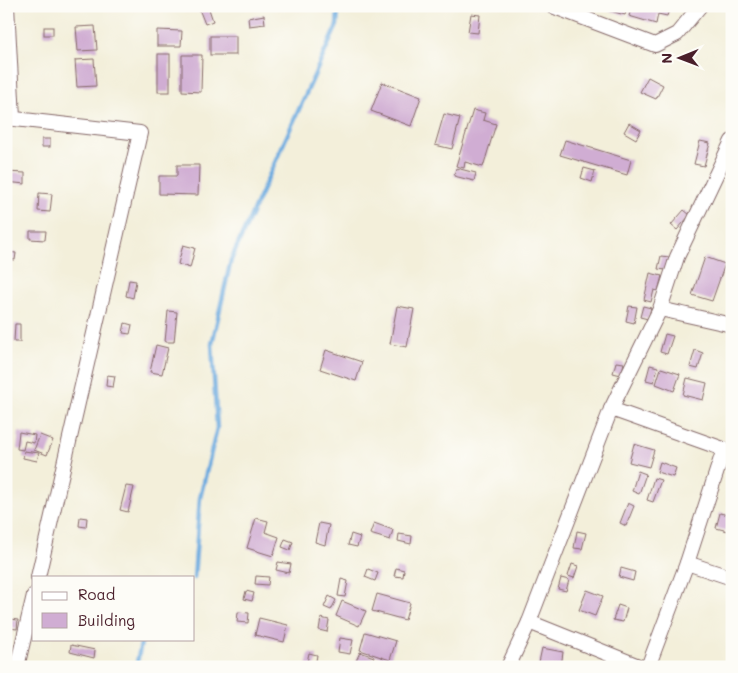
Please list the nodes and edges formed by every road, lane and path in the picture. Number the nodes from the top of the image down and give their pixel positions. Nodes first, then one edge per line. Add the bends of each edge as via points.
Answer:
1 (7, 6) edge
2 (552, 6) edge
3 (700, 6) edge
4 (9, 118) edge
5 (732, 141) edge
6 (660, 309) junction
7 (732, 325) edge
8 (611, 409) junction
9 (728, 450) edge
10 (687, 563) junction
11 (38, 576) edge
12 (732, 578) edge
13 (32, 603) edge
14 (529, 622) junction
15 (17, 667) edge
16 (508, 667) edge
17 (641, 667) edge
18 (648, 667) edge

1 - 4 street
2 - 3 street via 655,45 676,34
4 - 11 street via 140,133
5 - 6 street via 677,257
6 - 7 street
6 - 8 street
8 - 9 street
8 - 14 street
9 - 10 street
10 - 12 street
10 - 18 street
13 - 15 street
14 - 16 street
14 - 17 street

